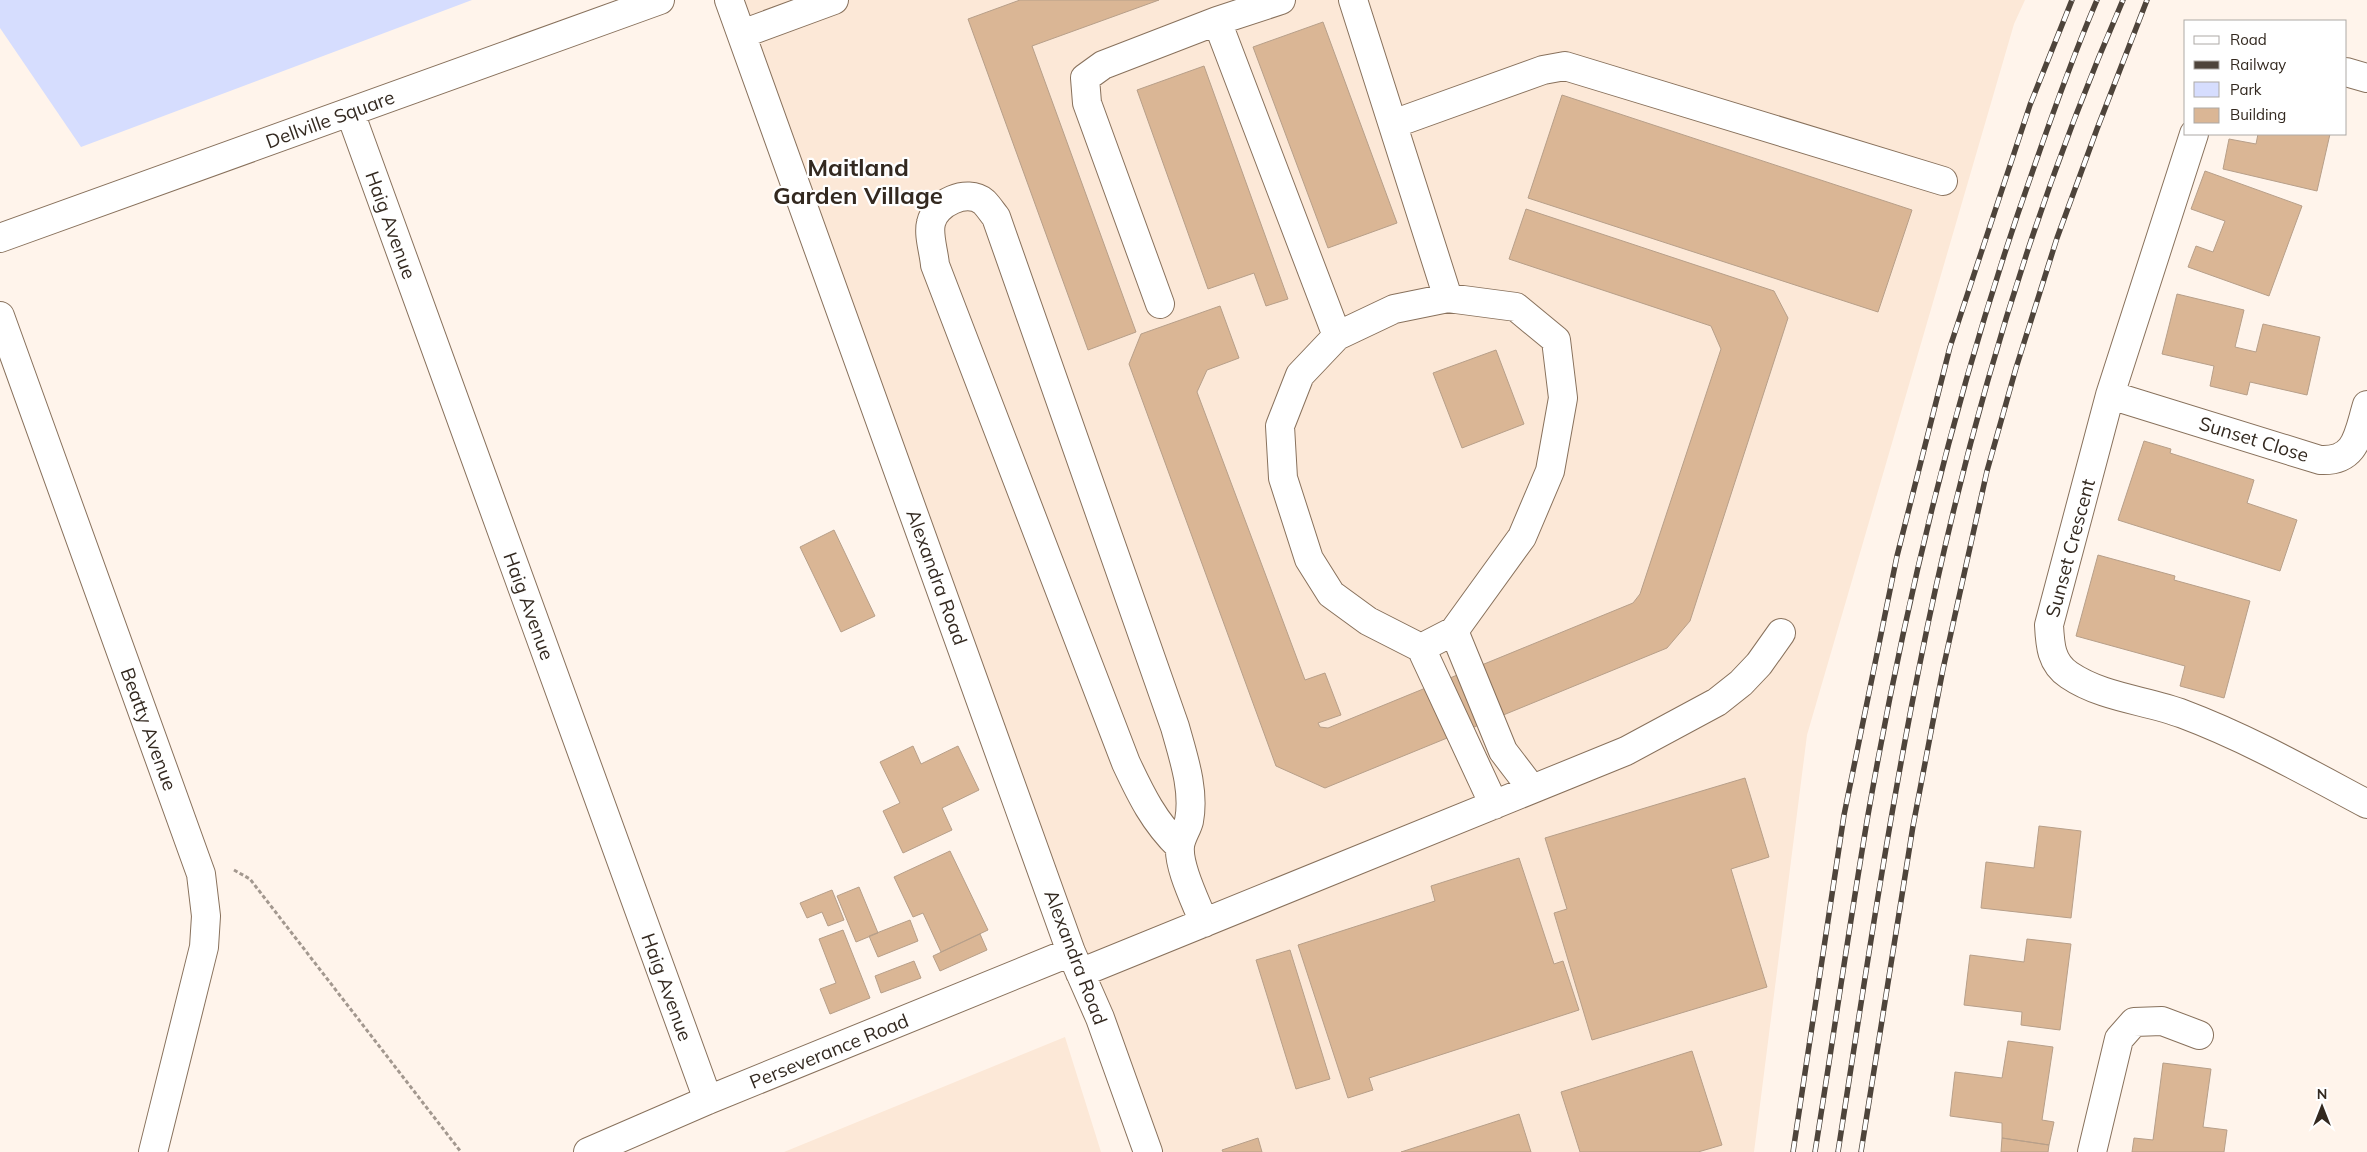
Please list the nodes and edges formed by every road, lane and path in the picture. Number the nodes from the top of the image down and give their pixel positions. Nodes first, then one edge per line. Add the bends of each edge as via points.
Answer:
1 (660, 0) edge
2 (729, 0) edge
3 (834, 0) edge
4 (1281, 0) edge
5 (1353, 0) edge
6 (1217, 21) junction
7 (742, 34) junction
8 (2347, 72) edge
9 (2367, 78) edge
10 (350, 112) junction
11 (1394, 124) junction
12 (2194, 135) edge
13 (1943, 181) dead end
14 (0, 238) edge
15 (1448, 298) junction
16 (1160, 304) dead end
17 (0, 316) edge
18 (1337, 336) junction
19 (2110, 395) junction
20 (2367, 405) edge
21 (1454, 631) junction
22 (1780, 632) dead end
23 (1421, 648) junction
24 (1532, 790) junction
25 (2367, 804) edge
26 (1494, 805) junction
27 (1180, 847) junction
28 (201, 874) junction
29 (1204, 922) junction
30 (1076, 963) junction
31 (2199, 1036) dead end
32 (708, 1100) junction
33 (153, 1152) edge
34 (461, 1152) edge
35 (588, 1152) edge
36 (1148, 1152) edge
37 (2092, 1152) edge

1 - 10 street, Dellville Square
2 - 7 street, Alexandra Road
3 - 7 street
4 - 6 street
5 - 11 street
6 - 16 street via 1103,65 1085,78 1087,104
6 - 18 street
7 - 30 street, Alexandra Road
8 - 9 street
10 - 14 street, Dellville Square
10 - 32 street, Haig Avenue
11 - 13 street via 1543,70 1564,66
11 - 15 street
12 - 19 street, Sunset Crescent
15 - 18 street via 1394,309
15 - 21 street via 1516,308 1556,340 1564,398 1550,471 1522,537
17 - 28 street, Beatty Avenue
18 - 23 street via 1300,375 1280,426 1283,478 1309,558 1331,594 1368,621
19 - 20 street, Sunset Close via 2320,460 2335,461 2348,454 2356,441
19 - 25 street, Sunset Crescent via 2049,625 2051,653 2068,674 2095,689 2183,714 2280,758
21 - 23 street
21 - 24 street via 1503,751
22 - 24 street, Perseverance Road via 1759,664 1717,702 1626,751
23 - 26 street
24 - 26 street, Perseverance Road
26 - 29 street, Perseverance Road
27 - 27 street via 1149,811 1126,763 935,265 930,225 934,212 962,196 983,201 996,217 1175,727 1186,768 1189,796 1189,820
27 - 29 street via 1184,871
28 - 33 street, Beatty Avenue via 206,916 204,947
28 - 34 path via 235,870 250,879
29 - 30 street, Perseverance Road
30 - 32 street, Perseverance Road
30 - 36 street, Alexandra Road via 1100,1018
31 - 37 street via 2162,1021 2134,1022 2119,1039
32 - 35 street, Perseverance Road

